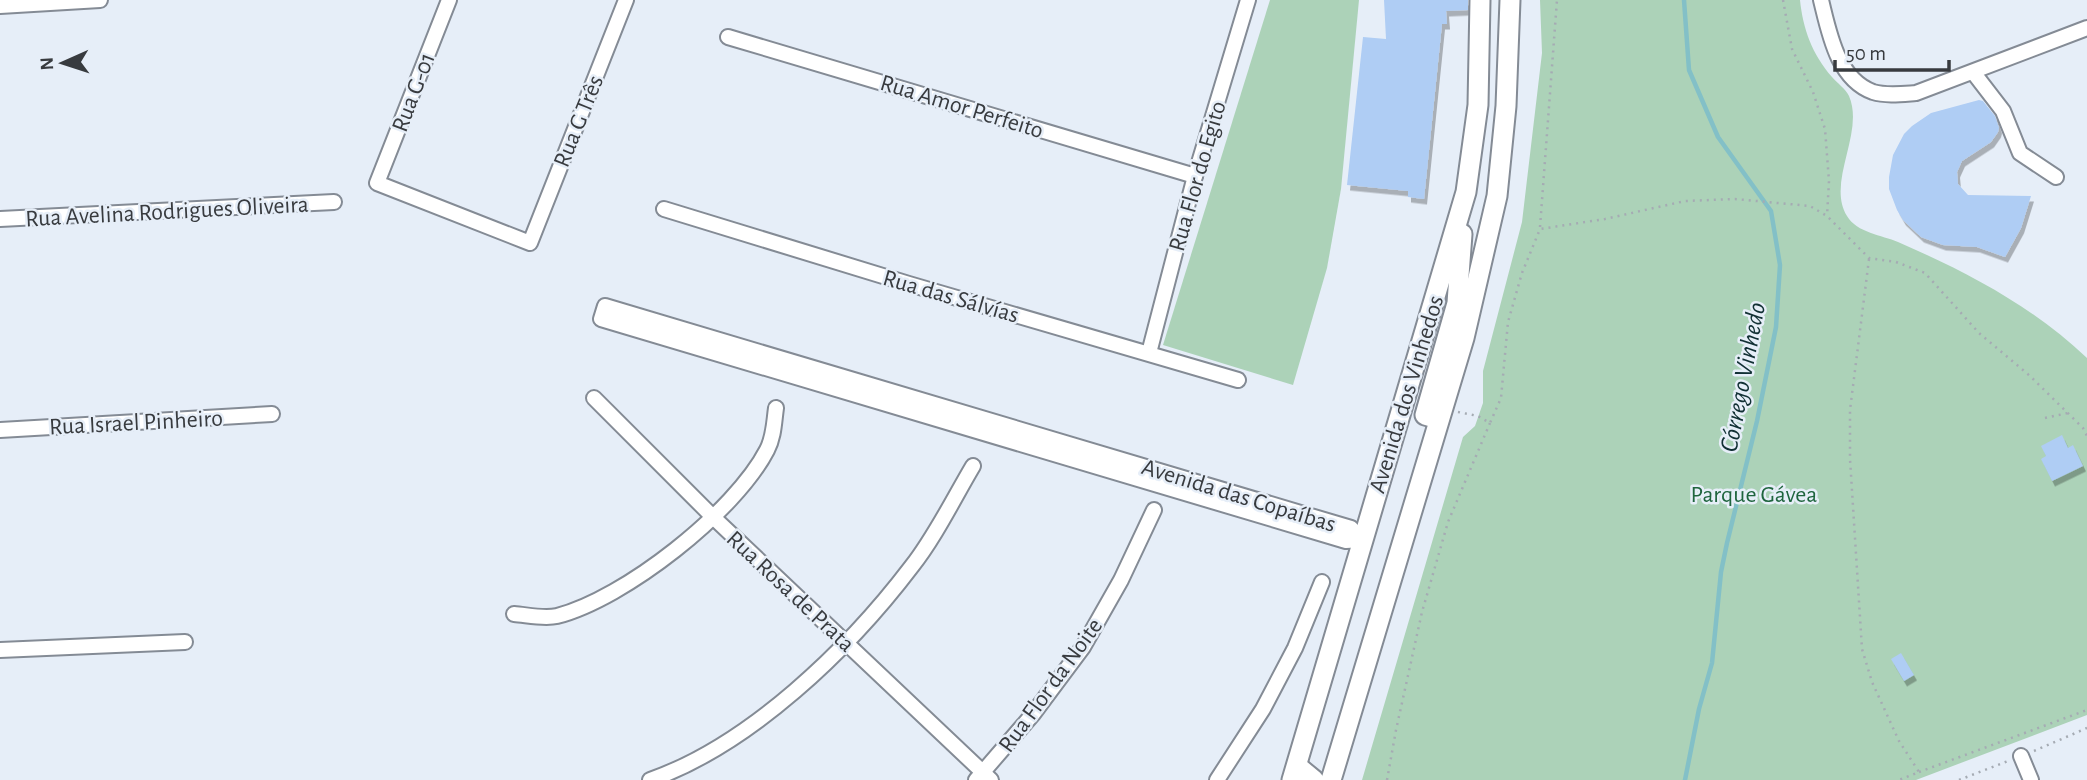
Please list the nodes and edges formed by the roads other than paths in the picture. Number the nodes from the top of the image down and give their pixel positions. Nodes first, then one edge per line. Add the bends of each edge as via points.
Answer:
1 (100, 0) edge
2 (449, 0) edge
3 (626, 0) edge
4 (1248, 0) edge
5 (1480, 0) edge
6 (1510, 0) edge
7 (1821, 0) edge
8 (0, 6) edge
9 (2087, 28) edge
10 (728, 37) dead end
11 (1973, 72) junction
12 (1195, 176) junction
13 (2056, 177) dead end
14 (1466, 192) junction
15 (334, 202) dead end
16 (664, 209) dead end
17 (0, 219) edge
18 (530, 243) joint
19 (1149, 354) junction
20 (1238, 380) dead end
21 (594, 398) dead end
22 (775, 408) dead end
23 (272, 414) dead end
24 (1441, 414) junction
25 (0, 430) edge
26 (973, 466) dead end
27 (1154, 510) dead end
28 (713, 517) junction
29 (1362, 540) junction
30 (1322, 582) dead end
31 (514, 614) dead end
32 (186, 642) dead end
33 (846, 643) junction
34 (0, 650) edge
35 (2021, 756) dead end
36 (1295, 773) edge
37 (984, 778) edge
38 (650, 780) edge
39 (1217, 780) edge
40 (1314, 780) edge
41 (1331, 780) edge
42 (2031, 780) edge

1 - 8 street
2 - 18 street, Rua G-01 via 377,183
3 - 18 street, Rua G Três
4 - 12 street, Rua Flor do Egito
5 - 14 main road, Avenida dos Vinhedos via 1478,105
6 - 24 main road, Avenida dos Vinhedos via 1497,196
7 - 11 street via 1837,58 1860,85 1874,92 1916,93
9 - 11 street
10 - 12 street, Rua Amor Perfeito
11 - 13 street via 2003,111 2020,153
12 - 19 street, Rua Flor do Egito
14 - 24 main road via 1457,303 1425,415
14 - 29 main road, Avenida dos Vinhedos
15 - 17 street, Rua Avelina Rodrigues Oliveira
16 - 19 street, Rua das Sálvías
19 - 20 street, Rua das Sálvías
21 - 28 street, Rua Rosa de Prata
22 - 28 street via 767,450
23 - 25 street, Rua Israel Pinheiro
24 - 41 main road, Avenida dos Vinhedos
26 - 33 street via 914,565
27 - 37 street, Rua Flor da Noite via 1083,647
28 - 31 street via 636,579 608,595 554,617
28 - 33 street, Rua Rosa de Prata
29 - 29 street, Avenida das Copaíbas via 1351,528 605,306 601,319 1346,541
29 - 36 main road, Avenida dos Vinhedos
30 - 39 street via 1263,709
32 - 34 street
33 - 37 street, Rua Rosa de Prata
33 - 38 street via 795,691 741,732
35 - 42 street
36 - 40 main road

